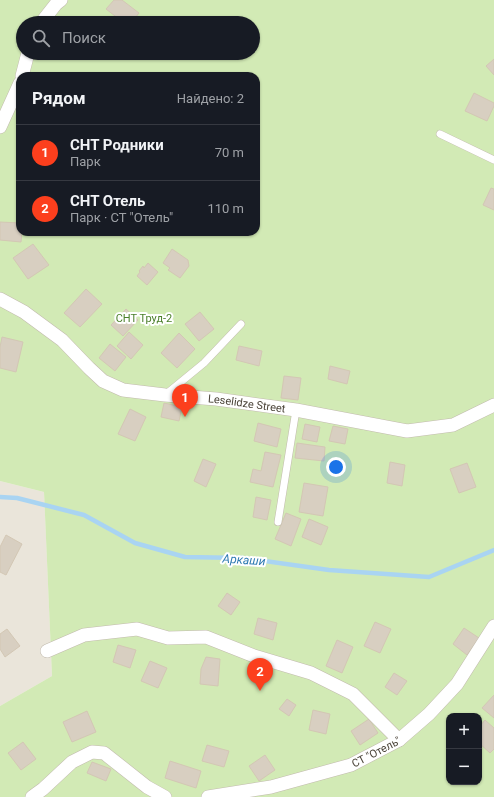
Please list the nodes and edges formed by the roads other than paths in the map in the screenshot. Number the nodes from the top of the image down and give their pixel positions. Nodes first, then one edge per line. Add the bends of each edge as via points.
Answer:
1 (61, 0) edge
2 (47, 16) edge
3 (26, 60) edge
4 (23, 72) edge
5 (16, 92) edge
6 (0, 127) edge
7 (440, 134) dead end
8 (494, 160) edge
9 (0, 299) edge
10 (241, 324) dead end
11 (165, 395) junction
12 (494, 405) edge
13 (296, 410) junction
14 (278, 522) dead end
15 (494, 626) edge
16 (47, 651) dead end
17 (399, 740) junction
18 (32, 797) edge
19 (165, 797) edge
20 (208, 797) edge

1 - 2 street
3 - 4 street
5 - 6 street
7 - 8 lane
9 - 11 street, Leselidze Street via 24,312 62,340 103,381 123,390
10 - 11 lane via 204,363
11 - 13 street, Leselidze Street
12 - 13 street, Leselidze Street via 453,426 407,431
13 - 14 lane
15 - 17 street, СТ "Отель" via 457,684 429,714
16 - 17 street via 84,635 136,629 168,638 206,637 254,656 311,673 353,694
17 - 20 street, СТ "Отель" via 351,765 271,787
18 - 19 street via 72,762 92,752 104,753 147,787

